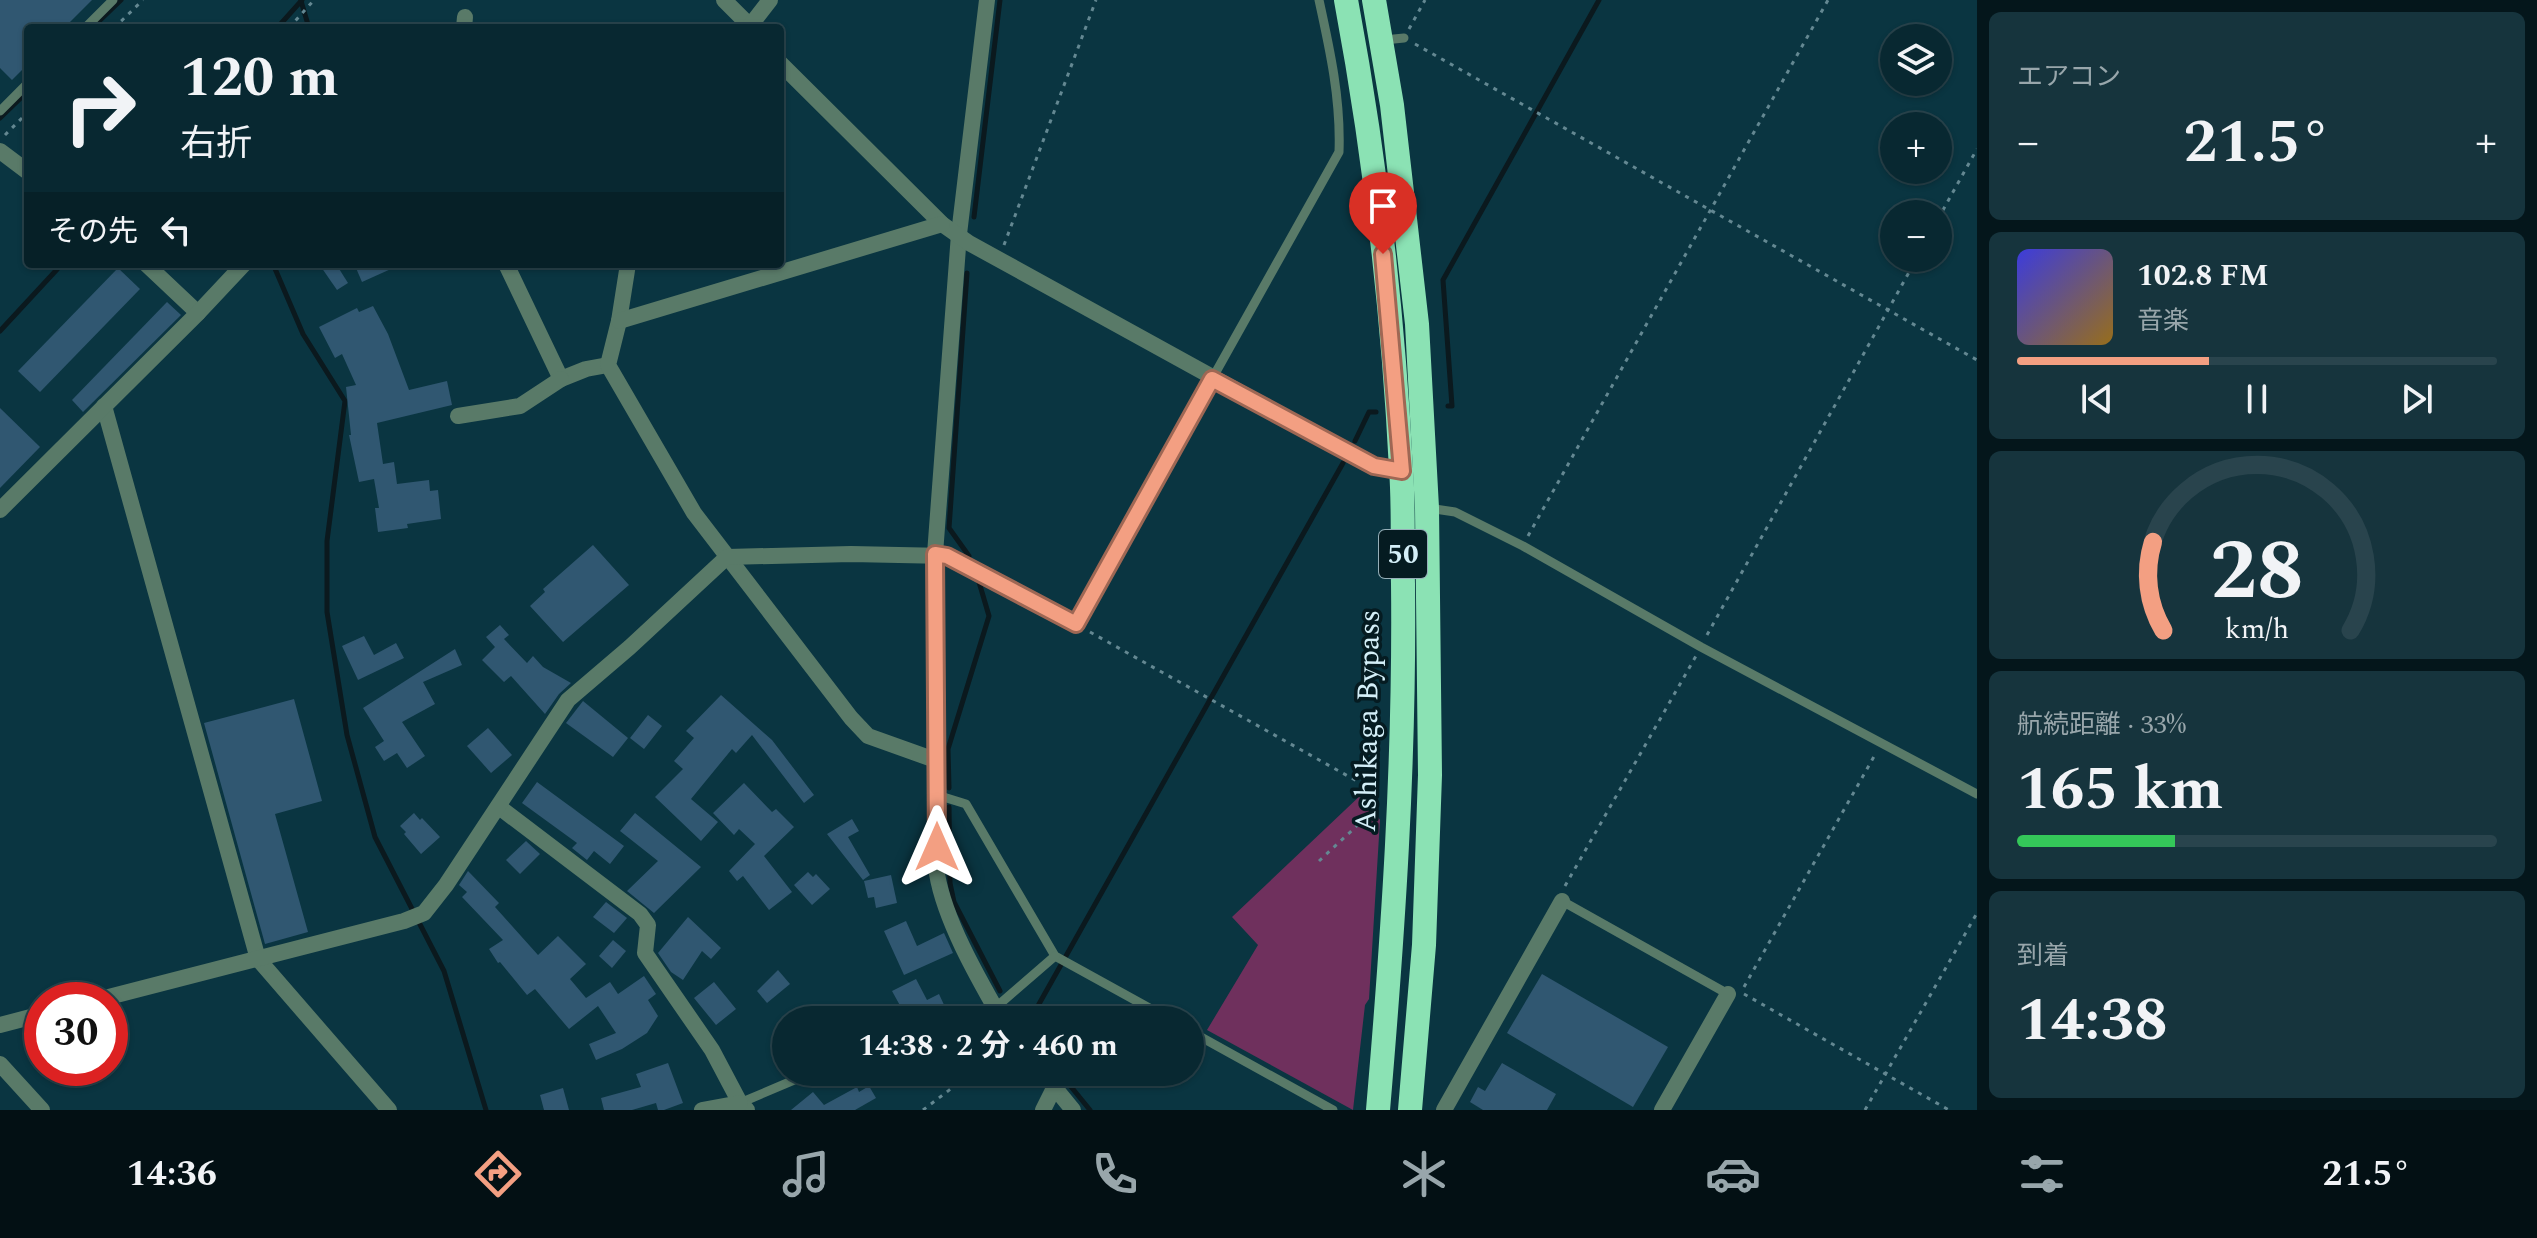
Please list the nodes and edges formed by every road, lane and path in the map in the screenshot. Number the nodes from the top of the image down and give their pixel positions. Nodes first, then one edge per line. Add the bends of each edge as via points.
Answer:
1 (113, 0) edge
2 (143, 0) edge
3 (314, 0) edge
4 (724, 0) edge
5 (770, 0) edge
6 (987, 0) edge
7 (1096, 0) edge
8 (1319, 0) edge
9 (1346, 0) edge
10 (1374, 0) edge
11 (1425, 0) edge
12 (1828, 0) edge
13 (89, 24) edge
14 (118, 24) edge
15 (293, 24) edge
16 (748, 24) edge
17 (753, 24) edge
18 (1393, 39) junction
19 (1357, 58) junction
20 (1333, 61) junction
21 (784, 67) edge
22 (24, 87) edge
23 (0, 111) edge
24 (24, 116) edge
25 (0, 139) edge
26 (1977, 149) edge
27 (0, 151) edge
28 (24, 169) edge
29 (1949, 200) edge
30 (1710, 210) junction
31 (942, 224) junction
32 (959, 234) junction
33 (998, 260) junction
34 (150, 268) edge
35 (240, 268) edge
36 (508, 268) edge
37 (627, 268) edge
38 (1909, 272) edge
39 (1887, 310) junction
40 (198, 313) junction
41 (619, 321) junction
42 (1977, 360) edge
43 (608, 365) junction
44 (561, 379) junction
45 (1212, 379) junction
46 (104, 406) junction
47 (458, 416) dead end
48 (1402, 471) junction
49 (1427, 508) junction
50 (0, 510) edge
51 (1523, 546) junction
52 (935, 554) junction
53 (727, 557) junction
54 (1076, 624) junction
55 (1701, 647) junction
56 (1882, 743) junction
57 (938, 761) junction
58 (1977, 794) edge
59 (937, 795) junction
60 (499, 807) junction
61 (1388, 812) junction
62 (1319, 861) dead end
63 (1562, 901) junction
64 (1977, 913) edge
65 (1055, 956) junction
66 (258, 959) junction
67 (128, 992) edge
68 (1728, 994) joint
69 (995, 1006) edge
70 (1007, 1006) edge
71 (1146, 1006) edge
72 (24, 1019) edge
73 (0, 1025) edge
74 (1204, 1039) edge
75 (0, 1064) edge
76 (1885, 1074) junction
77 (784, 1086) edge
78 (955, 1086) edge
79 (1054, 1088) joint
80 (743, 1106) edge
81 (42, 1110) edge
82 (389, 1110) edge
83 (702, 1110) edge
84 (923, 1110) edge
85 (1043, 1110) edge
86 (1073, 1110) edge
87 (1333, 1110) edge
88 (1378, 1110) edge
89 (1410, 1110) edge
90 (1444, 1110) edge
91 (1662, 1110) edge
92 (1865, 1110) edge
93 (1949, 1110) edge

1 - 13 lane
2 - 14 path
3 - 15 path
4 - 16 street
5 - 17 street
6 - 32 street
7 - 33 path
8 - 20 lane
9 - 19 highway, Ashikaga Bypass / 50
10 - 18 highway, Ashikaga Bypass / 50
11 - 18 path
12 - 30 path
18 - 30 path
18 - 49 highway, Ashikaga Bypass / 50
19 - 20 lane
19 - 48 highway, Ashikaga Bypass / 50 via 1381,227
20 - 45 lane via 1339,152
21 - 31 street
22 - 23 lane
24 - 25 path
26 - 29 path
27 - 28 street
30 - 39 path
30 - 51 path
31 - 32 street
31 - 41 street
32 - 33 street
32 - 52 street
33 - 45 street
34 - 40 street
35 - 40 street
36 - 44 street
37 - 41 street
38 - 39 path
39 - 42 path
39 - 55 path
40 - 46 street
41 - 43 street
43 - 44 street
43 - 53 street via 694,513
44 - 47 street via 520,406
45 - 48 street via 1374,466
45 - 54 street
46 - 50 street
46 - 66 street
48 - 61 highway, Ashikaga Bypass / 50 via 1403,633
49 - 51 lane via 1455,512
49 - 89 highway, Ashikaga Bypass / 50 via 1430,775 1424,945
51 - 55 lane
52 - 53 street
52 - 54 street
52 - 57 street
53 - 57 street via 868,736
53 - 60 street via 568,700
54 - 61 path via 1364,785
55 - 56 lane
55 - 63 path via 1562,891
56 - 58 lane
56 - 76 path via 1740,994
57 - 59 street
59 - 65 lane via 966,804
59 - 69 street via 940,895
60 - 66 street via 424,913
60 - 80 street via 640,914 648,925 645,953 712,1050
61 - 62 path
61 - 88 highway, Ashikaga Bypass / 50 via 1393,938
63 - 68 lane
63 - 90 street
64 - 76 path
65 - 70 lane
65 - 71 lane
66 - 67 street
66 - 82 street
68 - 91 street
72 - 73 street
74 - 87 lane
75 - 81 street
76 - 92 path
76 - 93 path
77 - 80 lane
78 - 84 path
79 - 85 street
79 - 86 street
80 - 83 street

